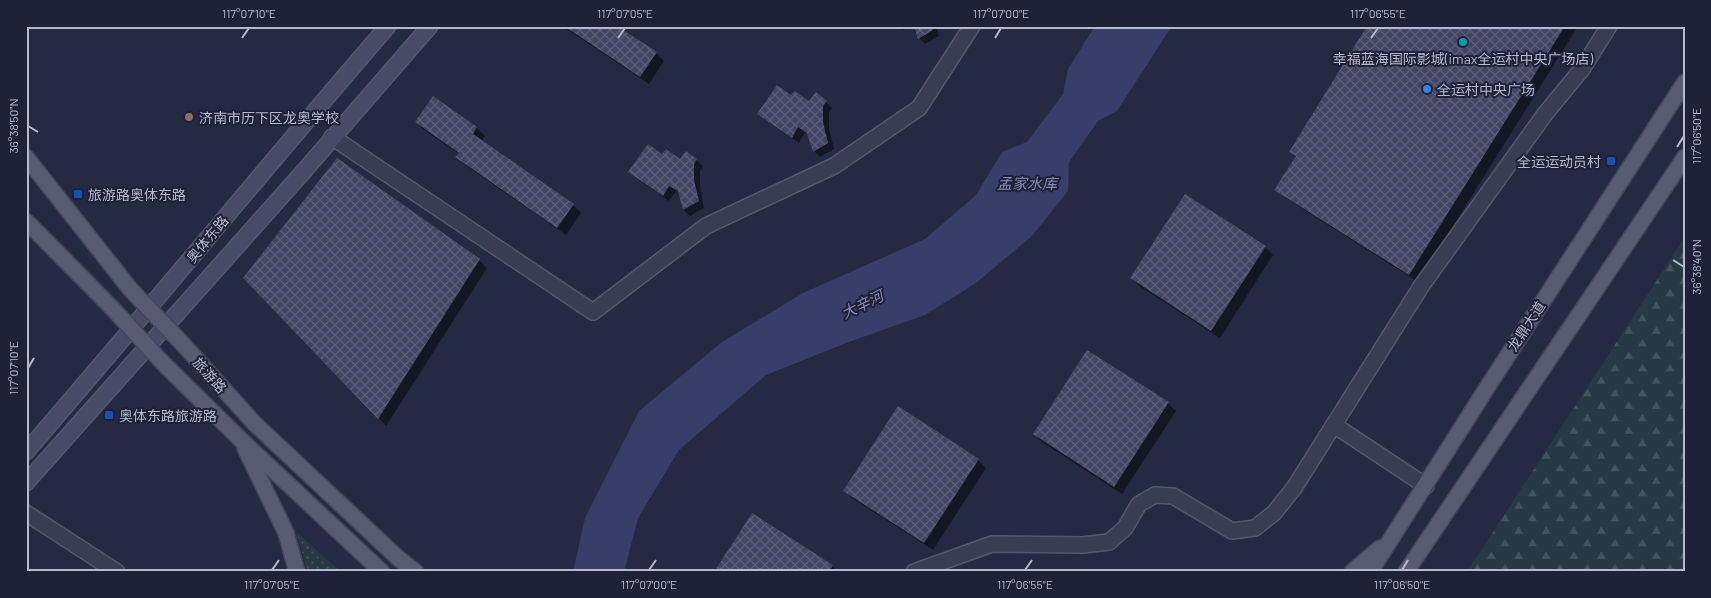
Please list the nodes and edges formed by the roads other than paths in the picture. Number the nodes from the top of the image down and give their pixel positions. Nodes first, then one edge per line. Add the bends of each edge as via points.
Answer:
1 (388, 26) edge
2 (430, 26) edge
3 (972, 26) edge
4 (1609, 26) edge
5 (1685, 82) edge
6 (332, 137) junction
7 (26, 157) edge
8 (1685, 157) edge
9 (26, 221) edge
10 (1334, 425) junction
11 (241, 440) junction
12 (26, 452) edge
13 (26, 483) edge
14 (1426, 486) junction
15 (26, 513) edge
16 (1394, 536) junction
17 (1417, 555) junction
18 (117, 572) edge
19 (297, 572) edge
20 (382, 572) edge
21 (416, 572) edge
22 (914, 572) edge
23 (1352, 572) edge
24 (1370, 572) edge
25 (1406, 572) edge
26 (1411, 572) edge

1 - 12 main road, 奥体东路
2 - 6 main road
3 - 6 street via 919,108 834,166 706,226 593,312
4 - 10 street via 1582,69 1545,114 1422,285
5 - 14 main road, 龙鼎大道
6 - 13 main road
7 - 21 main road, 旅游路, bridge via 132,290 254,423
8 - 17 main road
9 - 11 main road, 旅游路, bridge
10 - 14 street
10 - 22 street via 1294,488 1274,513 1255,528 1232,532 1173,496 1155,495 1139,504 1125,528 1109,542 1084,545 992,544
11 - 19 main road via 286,533
11 - 20 main road, 旅游路
14 - 16 main road, 龙鼎大道
15 - 18 street
16 - 23 main road
16 - 24 main road, 龙鼎大道
17 - 25 main road
17 - 26 main road

